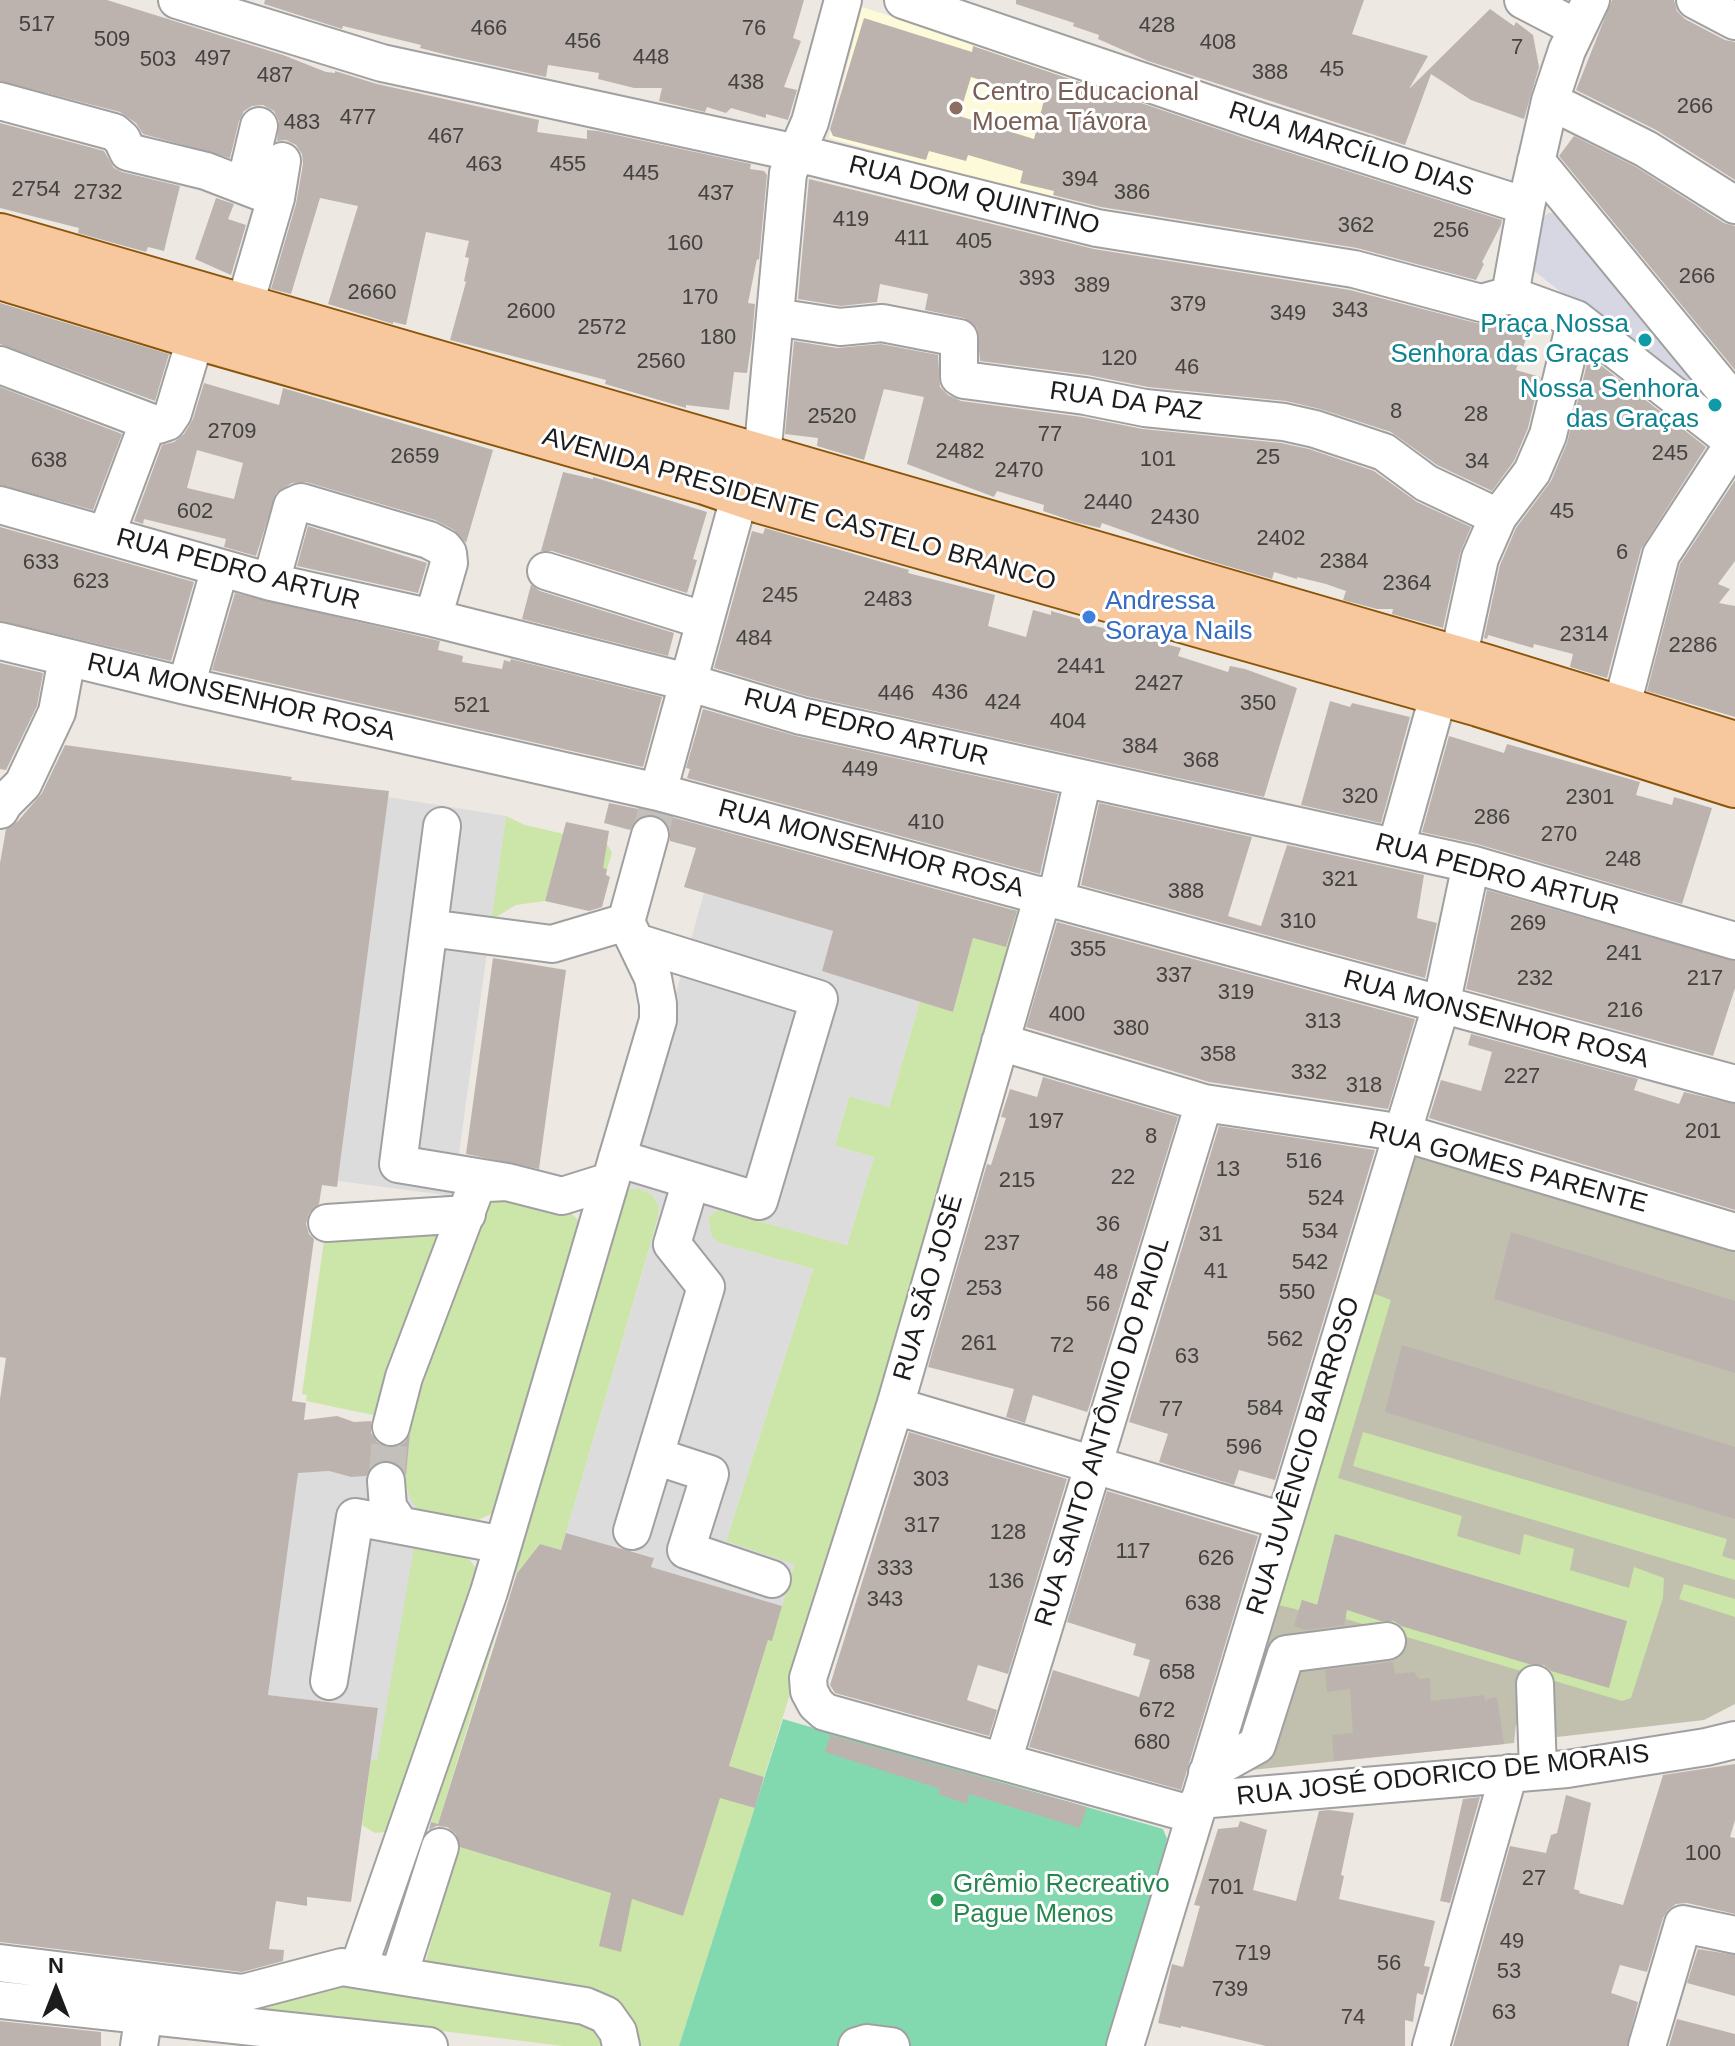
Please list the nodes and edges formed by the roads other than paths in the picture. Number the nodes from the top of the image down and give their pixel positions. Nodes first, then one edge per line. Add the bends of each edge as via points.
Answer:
1 (177, 0) edge
2 (843, 0) edge
3 (903, 0) edge
4 (1523, 0) edge
5 (1695, 0) edge
6 (1584, 14) edge
7 (1735, 21) edge
8 (0, 101) edge
9 (1550, 101) junction
10 (259, 126) dead end
11 (797, 153) junction
12 (282, 161) dead end
13 (1536, 161) junction
14 (260, 191) junction
15 (1735, 205) edge
16 (1526, 206) junction
17 (0, 236) edge
18 (0, 277) edge
19 (1510, 295) junction
20 (216, 314) junction
21 (775, 317) junction
22 (1576, 319) junction
23 (0, 365) edge
24 (1735, 403) edge
25 (148, 423) junction
26 (1735, 443) edge
27 (762, 458) junction
28 (740, 495) junction
29 (0, 505) edge
30 (1498, 517) junction
31 (106, 535) junction
32 (220, 568) junction
33 (546, 571) dead end
34 (271, 582) junction
35 (433, 618) junction
36 (703, 620) junction
37 (0, 641) edge
38 (1341, 646) junction
39 (67, 658) junction
40 (1449, 676) junction
41 (687, 682) junction
42 (186, 686) junction
43 (1621, 709) junction
44 (1735, 744) edge
45 (1083, 779) junction
46 (1735, 785) edge
47 (8, 791) edge
48 (656, 808) junction
49 (442, 826) dead end
50 (1396, 847) junction
51 (1471, 864) junction
52 (1050, 897) junction
53 (429, 928) junction
54 (631, 932) junction
55 (1735, 941) edge
56 (1441, 1006) junction
57 (1000, 1042) junction
58 (1735, 1084) edge
59 (1204, 1103) junction
60 (1404, 1133) junction
61 (614, 1169) junction
62 (691, 1181) junction
63 (507, 1182) junction
64 (467, 1214) junction
65 (327, 1223) dead end
66 (1735, 1232) edge
67 (895, 1406) junction
68 (391, 1427) tunnel mouth
69 (655, 1456) junction
70 (1093, 1462) junction
71 (386, 1481) tunnel mouth
72 (1283, 1521) junction
73 (400, 1525) junction
74 (632, 1531) dead end
75 (503, 1545) junction
76 (772, 1579) dead end
77 (1387, 1641) dead end
78 (808, 1678) joint
79 (329, 1681) dead end
80 (1535, 1684) dead end
81 (1735, 1740) edge
82 (1003, 1761) junction
83 (1524, 1772) junction
84 (1200, 1796) junction
85 (440, 1847) dead end
86 (1735, 1935) edge
87 (0, 1963) edge
88 (358, 1969) junction
89 (399, 1975) junction
90 (0, 2000) edge
91 (142, 2030) edge
92 (429, 2046) edge
93 (621, 2046) edge
94 (857, 2046) edge
95 (891, 2046) edge
96 (1125, 2046) edge
97 (1431, 2046) edge
98 (1647, 2046) edge

1 - 11 street, RUA DOM QUINTINO via 382,63
2 - 11 street
3 - 16 street, RUA MARCÍLIO DIAS
4 - 6 street
5 - 7 street
6 - 9 street
8 - 14 street via 114,132 128,152
9 - 13 street
9 - 15 street via 1646,149
10 - 14 street
11 - 19 street, RUA DOM QUINTINO via 1097,228 1354,269 1481,303
11 - 21 street via 788,173
12 - 14 street
13 - 16 street
13 - 24 street
14 - 20 street
16 - 19 street
17 - 20 main road, AVENIDA PRESIDENTE CASTELO BRANCO
18 - 20 main road, AVENIDA PRESIDENTE CASTELO BRANCO
19 - 22 street, RUA DOM QUINTINO
20 - 25 street via 173,413 167,422
20 - 27 main road, AVENIDA PRESIDENTE CASTELO BRANCO
20 - 28 main road, AVENIDA PRESIDENTE CASTELO BRANCO
21 - 27 street
21 - 30 street, RUA DA PAZ via 840,327 882,323 959,338 959,377 964,380 1315,429 1384,452 1426,483
22 - 26 street, RUA DOM QUINTINO
22 - 30 street via 1539,459
23 - 25 street
25 - 31 street
26 - 43 street via 1661,555
27 - 28 street
27 - 38 main road, AVENIDA PRESIDENTE CASTELO BRANCO
28 - 36 street
28 - 38 main road, AVENIDA PRESIDENTE CASTELO BRANCO
29 - 31 street, RUA PEDRO ARTUR
30 - 40 street via 1480,558
31 - 32 street, RUA PEDRO ARTUR
32 - 34 street, RUA PEDRO ARTUR
32 - 42 street
33 - 36 street
34 - 35 street, RUA PEDRO ARTUR
34 - 35 street via 292,506 301,502 444,548 449,563
35 - 41 street, RUA PEDRO ARTUR
36 - 41 street
37 - 39 street, RUA MONSENHOR ROSA
38 - 40 main road, AVENIDA PRESIDENTE CASTELO BRANCO
39 - 42 street, RUA MONSENHOR ROSA
39 - 47 street via 57,712
40 - 43 main road, AVENIDA PRESIDENTE CASTELO BRANCO
40 - 46 main road, AVENIDA PRESIDENTE CASTELO BRANCO
40 - 50 street
41 - 45 street, RUA PEDRO ARTUR via 801,716
41 - 48 street
42 - 48 street, RUA MONSENHOR ROSA
43 - 44 main road, AVENIDA PRESIDENTE CASTELO BRANCO
45 - 50 street, RUA PEDRO ARTUR
45 - 52 street, RUA SÃO JOSÉ
48 - 52 street, RUA MONSENHOR ROSA
48 - 54 street
49 - 53 street
50 - 51 street, RUA PEDRO ARTUR
51 - 55 street, RUA PEDRO ARTUR
51 - 56 street, RUA JUVÊNCIO BARROSO
52 - 56 street, RUA MONSENHOR ROSA
52 - 57 street, RUA SÃO JOSÉ
53 - 54 street via 552,944
53 - 63 street via 398,1164
54 - 61 street via 653,978 658,1020
54 - 62 street via 819,999 759,1201
56 - 58 street, RUA MONSENHOR ROSA
56 - 60 street, RUA JUVÊNCIO BARROSO
57 - 59 street, RUA GOMES PARENTE
57 - 67 street, RUA SÃO JOSÉ
59 - 60 street, RUA GOMES PARENTE
59 - 70 street, RUA SANTO ANTÔNIO DO PAIOL
60 - 66 street, RUA GOMES PARENTE
60 - 72 street, RUA JUVÊNCIO BARROSO
61 - 62 street
61 - 63 street via 562,1196
61 - 75 street
62 - 69 street via 672,1244 706,1287
63 - 64 street via 476,1187
64 - 65 street
64 - 68 street via 404,1377
67 - 70 street
67 - 78 street, RUA SÃO JOSÉ
69 - 74 street
69 - 76 street via 710,1474 686,1550
70 - 72 street
70 - 82 street, RUA SANTO ANTÔNIO DO PAIOL
71 - 73 street via 388,1507
72 - 84 street, RUA JUVÊNCIO BARROSO
73 - 75 street
73 - 79 street via 355,1517
75 - 88 street
77 - 84 street via 1286,1654 1257,1745
78 - 82 street, RUA JOSÉ ODORICO DE MORAIS via 809,1691 825,1712
80 - 83 street
81 - 83 street, RUA JOSÉ ODORICO DE MORAIS
82 - 84 street, RUA JOSÉ ODORICO DE MORAIS
83 - 84 street, RUA JOSÉ ODORICO DE MORAIS
83 - 97 street
84 - 96 street, RUA JUVÊNCIO BARROSO
85 - 89 street
86 - 98 street via 1683,1924
87 - 88 street via 243,1993 342,1967
88 - 89 street
89 - 93 street via 585,2006 606,2015
90 - 91 street
91 - 92 street
94 - 95 street

